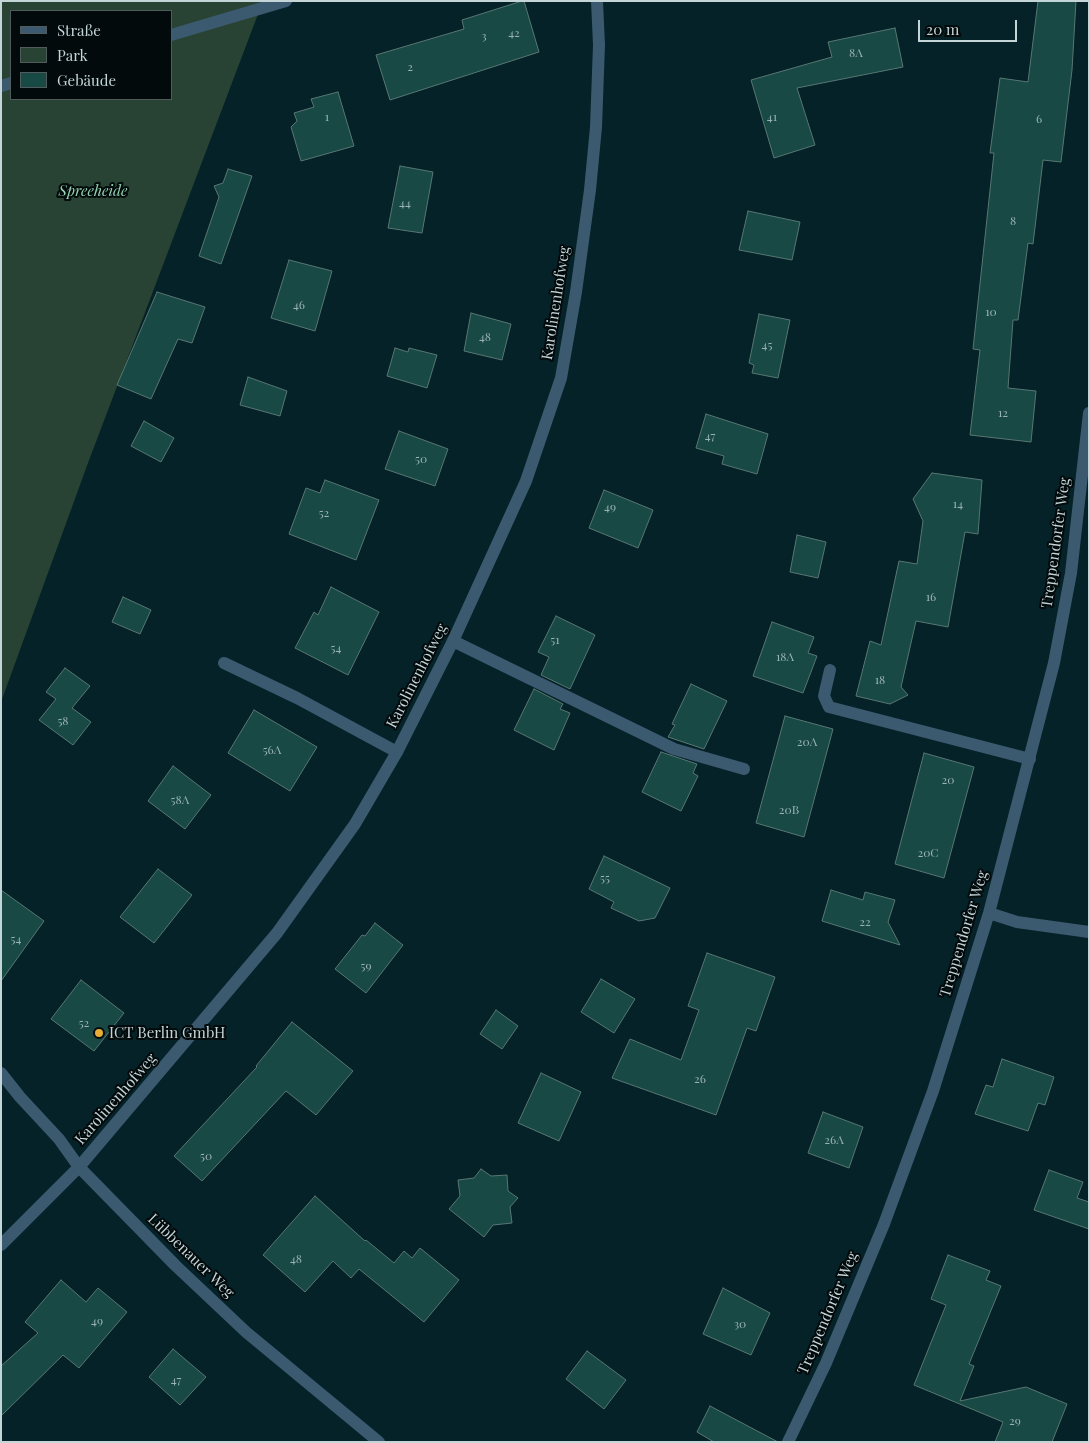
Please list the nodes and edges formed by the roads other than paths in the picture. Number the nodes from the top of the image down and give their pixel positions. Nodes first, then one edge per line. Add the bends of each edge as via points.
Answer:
1 (286, 1) edge
2 (597, 1) edge
3 (172, 35) edge
4 (1089, 413) edge
5 (453, 641) junction
6 (224, 663) dead end
7 (830, 670) dead end
8 (397, 752) junction
9 (1030, 759) junction
10 (744, 769) dead end
11 (989, 913) junction
12 (1089, 932) edge
13 (1, 1073) edge
14 (78, 1167) junction
15 (1, 1245) edge
16 (379, 1442) edge
17 (788, 1442) edge

1 - 3 street
2 - 5 street, Karolinenhofweg via 596,127 590,190 560,378 526,481
4 - 9 street, Treppendorfer Weg via 1071,573 1054,663
5 - 8 street, Karolinenhofweg
5 - 10 street via 674,749
6 - 8 street
7 - 9 street via 824,696 829,707
8 - 14 street, Karolinenhofweg via 355,824 277,933
9 - 11 street, Treppendorfer Weg
11 - 12 street via 1017,922
11 - 17 street, Treppendorfer Weg via 932,1090 884,1224 826,1363
13 - 14 street, Lübbenauer Weg via 59,1139
14 - 15 street, Karolinenhofweg
14 - 16 street, Lübbenauer Weg via 246,1332

